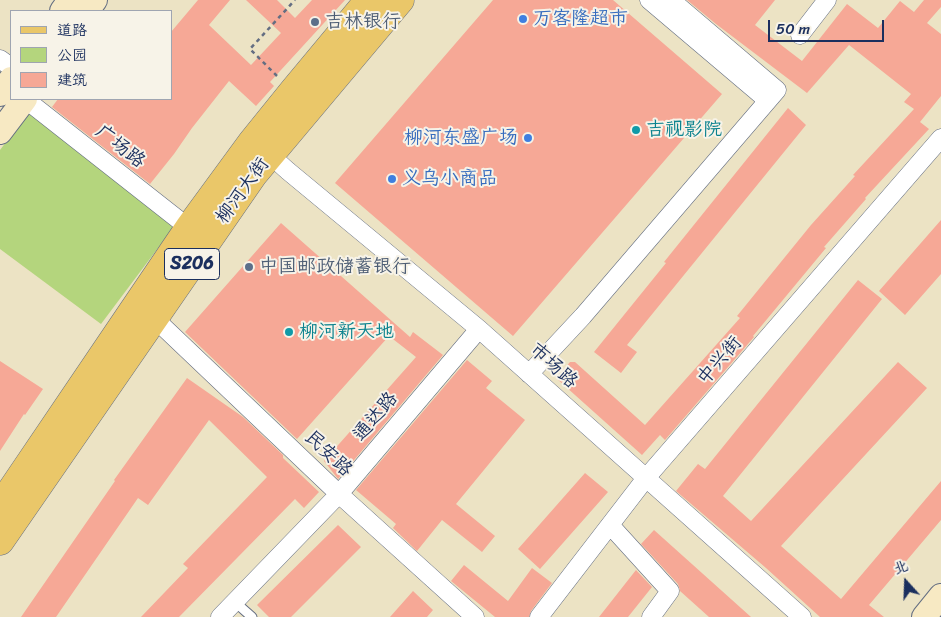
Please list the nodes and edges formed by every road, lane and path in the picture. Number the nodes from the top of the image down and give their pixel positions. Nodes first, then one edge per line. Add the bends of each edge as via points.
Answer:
1 (96, 0) edge
2 (295, 0) edge
3 (369, 0) edge
4 (400, 0) edge
5 (650, 0) edge
6 (671, 0) edge
7 (827, 0) edge
8 (88, 10) edge
9 (800, 35) dead end
10 (10, 80) edge
11 (294, 90) junction
12 (0, 94) edge
13 (772, 95) junction
14 (24, 100) edge
15 (26, 100) edge
16 (0, 132) edge
17 (941, 138) edge
18 (269, 154) junction
19 (189, 228) junction
20 (154, 318) junction
21 (479, 329) junction
22 (529, 374) junction
23 (646, 478) junction
24 (339, 494) junction
25 (0, 506) edge
26 (610, 525) junction
27 (0, 541) edge
28 (941, 596) edge
29 (235, 602) junction
30 (220, 617) edge
31 (252, 617) edge
32 (476, 617) edge
33 (539, 617) edge
34 (651, 617) edge
35 (802, 617) edge
36 (924, 617) edge

1 - 8 street
2 - 11 path via 250,49
3 - 11 main road, 柳河大街 / S206
4 - 18 main road, 柳河大街 / S206
5 - 13 street
6 - 13 street
7 - 9 street
10 - 12 street
11 - 19 main road, 柳河大街 / S206
13 - 22 street via 583,316
14 - 16 street
15 - 19 street, 广场路
17 - 23 street, 中兴街
18 - 20 main road, 柳河大街 / S206
18 - 21 street, 市场路
19 - 25 main road, 柳河大街 / S206
20 - 24 street, 民安路
20 - 27 main road, 柳河大街 / S206
21 - 22 street, 市场路
21 - 24 street, 通达路
22 - 23 street, 市场路
23 - 26 street, 中兴街
23 - 35 street, 市场路
24 - 29 street, 通达路
24 - 32 street, 民安路
26 - 33 street, 中兴街
26 - 34 street via 670,591
28 - 36 street
29 - 30 street, 通达路
29 - 31 lane

